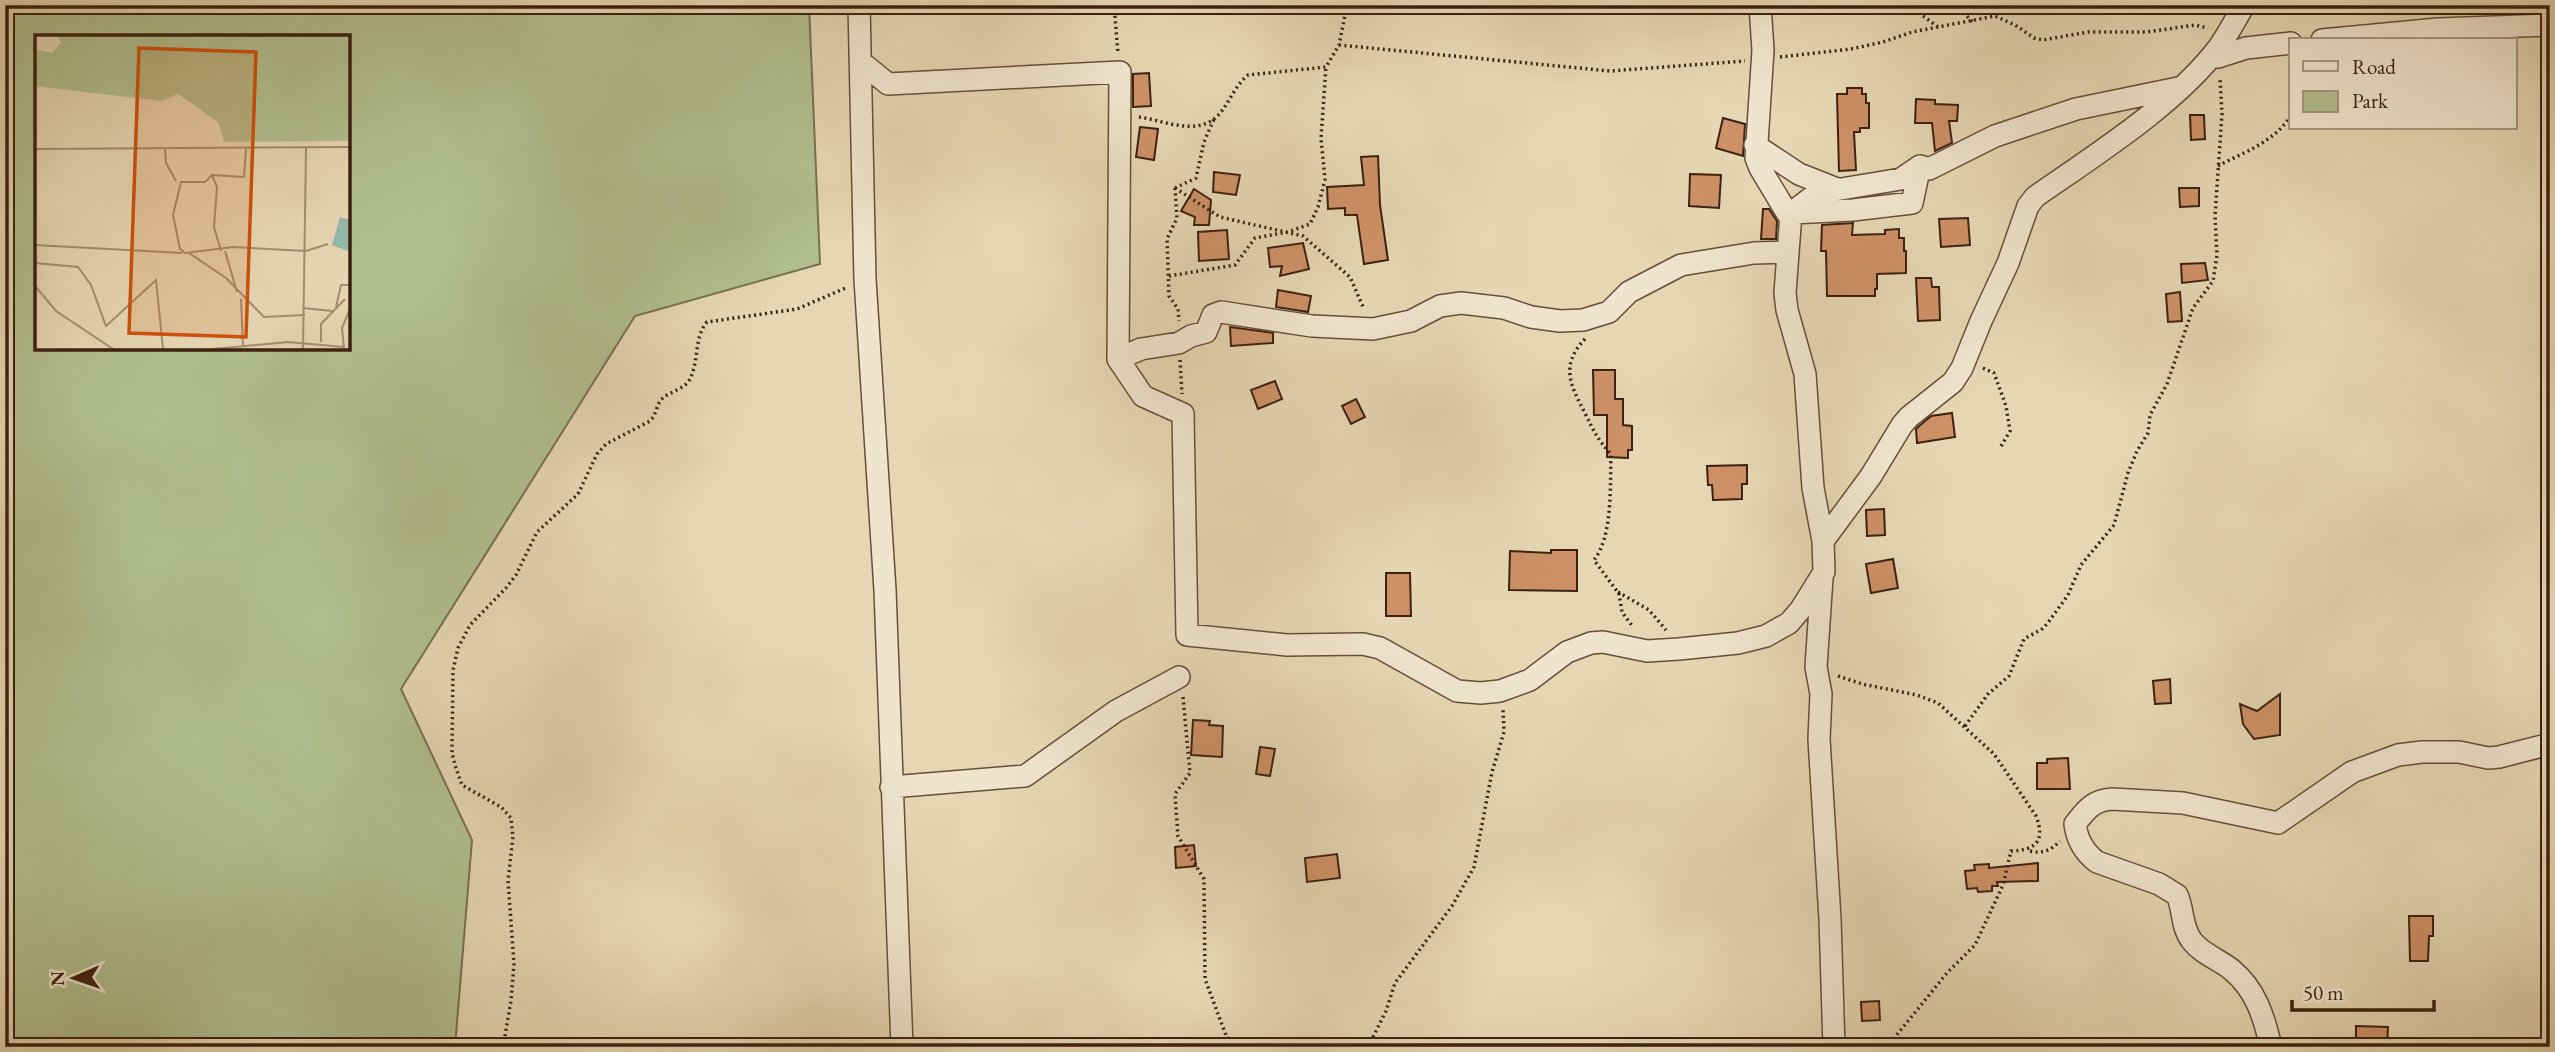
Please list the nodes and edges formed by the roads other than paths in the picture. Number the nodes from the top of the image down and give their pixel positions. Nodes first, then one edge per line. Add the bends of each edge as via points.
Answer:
1 (859, 5) edge
2 (1760, 5) edge
3 (2244, 5) edge
4 (2550, 24) edge
5 (2343, 38) edge
6 (2289, 43) edge
7 (2218, 57) road end
8 (862, 62) junction
9 (2180, 88) junction
10 (1755, 145) junction
11 (1920, 166) junction
12 (1838, 188) junction
13 (1791, 213) junction
14 (1788, 252) junction
15 (1118, 359) junction
16 (1823, 541) junction
17 (1822, 576) junction
18 (1179, 677) road end
19 (2550, 744) edge
20 (891, 787) junction
21 (902, 1047) edge
22 (1834, 1047) edge
23 (2271, 1047) edge

1 - 8 street
2 - 10 street via 1763,60
3 - 9 street via 2218,49
4 - 5 street
6 - 7 street via 2246,48
8 - 15 street via 888,84 1120,72
8 - 20 street via 865,279 885,590
9 - 11 street via 2076,109 1995,135 1929,169
9 - 16 street via 2035,197 1953,382 1902,425 1871,477
10 - 12 street via 1791,170
10 - 13 street via 1760,168
11 - 12 street via 1901,179
11 - 13 street via 1912,203
12 - 13 street via 1812,197
13 - 14 street
14 - 15 street via 1681,265 1629,292 1609,312 1583,320 1531,317 1461,303 1373,329 1312,326 1221,312 1213,315 1206,332
14 - 16 street via 1787,310 1805,374 1813,488
15 - 17 street via 1143,396 1183,414 1187,635 1287,645 1363,643 1457,691 1500,691 1530,680 1576,647 1603,642 1636,650 1679,649 1766,636 1789,623
16 - 17 street
17 - 22 street via 1816,667 1821,694 1819,739
18 - 20 street via 1116,712 1025,776
19 - 23 street via 2488,758 2459,752 2398,755 2352,772 2278,823 2183,803 2112,799 2094,803 2075,824 2090,857 2177,895 2194,943 2234,971 2261,1007
20 - 21 street

